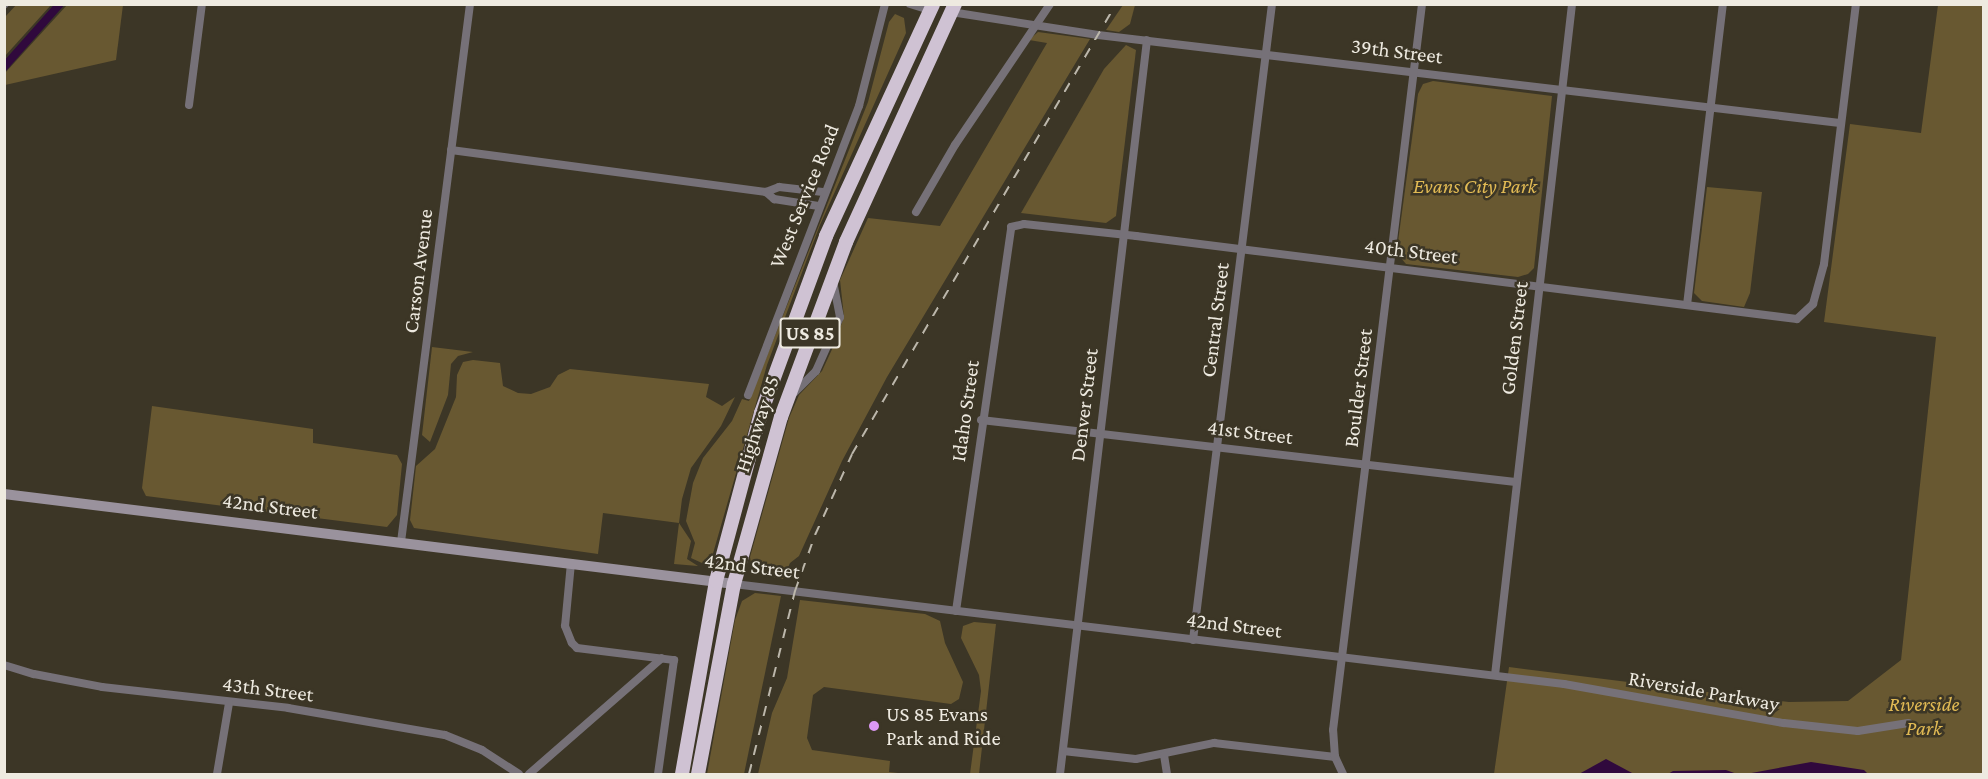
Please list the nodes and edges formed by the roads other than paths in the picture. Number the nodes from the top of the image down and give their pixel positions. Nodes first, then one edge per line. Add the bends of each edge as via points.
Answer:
1 (202, 4) edge
2 (470, 4) edge
3 (910, 4) edge
4 (1050, 4) edge
5 (1272, 4) edge
6 (1422, 4) edge
7 (1572, 4) edge
8 (1723, 4) edge
9 (1856, 4) edge
10 (885, 7) edge
11 (932, 7) edge
12 (953, 8) edge
13 (1037, 23) junction
14 (1147, 40) junction
15 (1265, 54) junction
16 (1414, 72) junction
17 (1563, 89) junction
18 (189, 105) dead end
19 (1710, 106) junction
20 (1840, 123) junction
21 (451, 150) junction
22 (766, 192) junction
23 (823, 192) junction
24 (818, 206) junction
25 (916, 212) dead end
26 (1021, 225) joint
27 (1124, 235) junction
28 (1242, 249) junction
29 (1391, 267) junction
30 (832, 276) junction
31 (1539, 286) junction
32 (1687, 305) junction
33 (748, 394) dead end
34 (786, 403) junction
35 (981, 420) junction
36 (1100, 433) junction
37 (1218, 446) junction
38 (1367, 465) junction
39 (1515, 482) junction
40 (4, 494) edge
41 (401, 542) junction
42 (571, 563) junction
43 (716, 582) junction
44 (734, 584) junction
45 (956, 610) junction
46 (1076, 625) junction
47 (1194, 640) junction
48 (662, 658) junction
49 (1342, 658) junction
50 (4, 664) edge
51 (1495, 675) junction
52 (229, 703) junction
53 (1908, 723) dead end
54 (1063, 751) junction
55 (1164, 755) junction
56 (1335, 757) junction
57 (217, 774) edge
58 (519, 774) edge
59 (529, 774) edge
60 (658, 774) edge
61 (682, 774) edge
62 (698, 774) edge
63 (1060, 774) edge
64 (1167, 774) edge
65 (1343, 774) edge

1 - 18 street
2 - 21 street, Carson Avenue
3 - 11 street
4 - 13 street
5 - 15 street, Central Street
6 - 16 street, Boulder Street
7 - 17 street, Golden Street
8 - 19 street
9 - 20 street
10 - 23 street, West Service Road via 861,101
11 - 43 highway, Highway 85 / US 85 via 841,200 793,321 747,462
12 - 13 street, 39th Street
12 - 30 highway, Highway 85 / US 85
13 - 14 street, 39th Street
13 - 25 street via 955,145
14 - 15 street, 39th Street
14 - 27 street, Denver Street
15 - 16 street, 39th Street
15 - 28 street, Central Street
16 - 17 street, 39th Street
16 - 29 street, Boulder Street
17 - 19 street, 39th Street
17 - 31 street, Golden Street
19 - 20 street, 39th Street
19 - 32 street
20 - 32 street, 40th Street via 1818,293 1813,304 1797,319
21 - 22 street
21 - 41 street, Carson Avenue
22 - 23 street via 783,187
22 - 24 street via 774,199
23 - 24 street, West Service Road
24 - 33 street, West Service Road
26 - 27 street, 40th Street
26 - 35 street, Idaho Street via 1011,227 1005,244
27 - 28 street, 40th Street
27 - 36 street, Denver Street
28 - 29 street, 40th Street
28 - 37 street, Central Street
29 - 31 street, 40th Street
29 - 38 street, Boulder Street
30 - 34 highway, Highway 85 / US 85
30 - 34 street via 840,317 816,371
31 - 32 street, 40th Street
31 - 39 street, Golden Street
34 - 44 highway, Highway 85 / US 85
35 - 36 street, 41st Street
35 - 45 street, Idaho Street
36 - 37 street, 41st Street
36 - 46 street, Denver Street
37 - 38 street, 41st Street
37 - 47 street, Central Street
38 - 39 street, 41st Street
38 - 49 street, Boulder Street
39 - 51 street, Golden Street
40 - 41 main road, 42nd Street
41 - 42 main road, 42nd Street
42 - 43 main road, 42nd Street
42 - 48 street via 565,626 572,643 577,648
43 - 44 main road, 42nd Street
43 - 61 highway, Highway 85 / US 85
44 - 45 street, 42nd Street
44 - 62 highway, Highway 85 / US 85
45 - 46 street, 42nd Street
46 - 47 street, 42nd Street
46 - 54 street, Denver Street
47 - 49 street, 42nd Street
48 - 59 street
48 - 60 street via 674,660
49 - 51 street, 42nd Street
49 - 56 street, Boulder Street via 1333,730
50 - 52 street, 43th Street via 102,687
51 - 53 street, Riverside Parkway via 1784,723 1858,731
52 - 57 street
52 - 58 street, 43th Street via 288,708 445,735 482,750
54 - 55 street via 1136,759
54 - 63 street, Denver Street
55 - 56 street via 1214,743
55 - 64 street
56 - 65 street, Boulder Street

